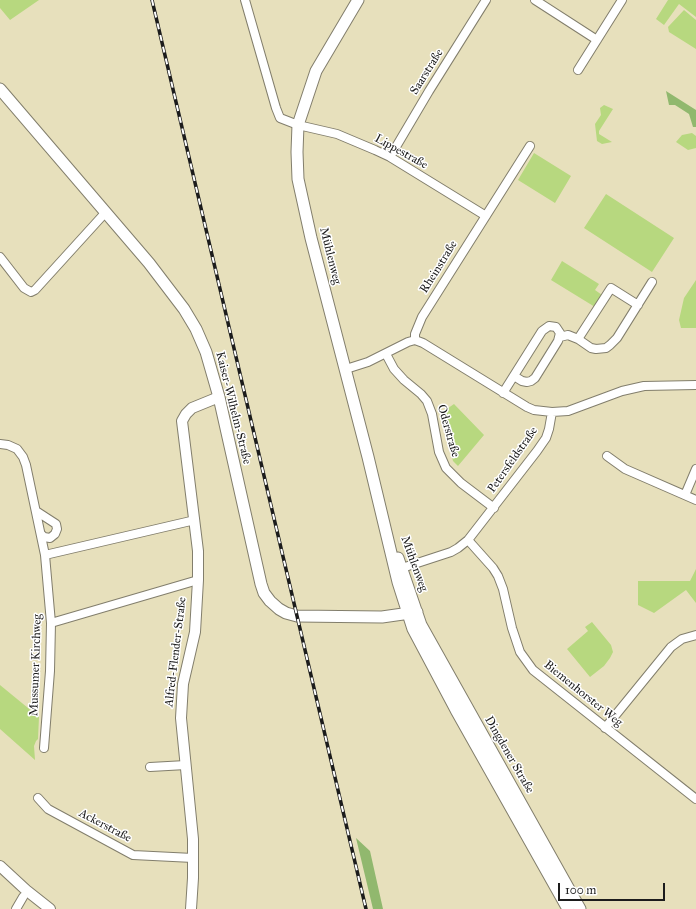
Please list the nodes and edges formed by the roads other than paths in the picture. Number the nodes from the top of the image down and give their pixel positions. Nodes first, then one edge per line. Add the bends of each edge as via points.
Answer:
1 (245, 0) edge
2 (358, 0) edge
3 (486, 0) edge
4 (535, 0) edge
5 (622, 0) edge
6 (597, 40) junction
7 (578, 70) dead end
8 (0, 88) edge
9 (298, 125) junction
10 (530, 146) dead end
11 (390, 157) junction
12 (105, 213) junction
13 (486, 216) junction
14 (0, 257) edge
15 (652, 282) dead end
16 (638, 305) junction
17 (560, 336) junction
18 (578, 339) junction
19 (415, 340) junction
20 (386, 354) junction
21 (346, 369) junction
22 (514, 376) junction
23 (696, 385) edge
24 (503, 393) junction
25 (219, 396) junction
26 (552, 412) junction
27 (0, 444) edge
28 (607, 456) dead end
29 (696, 468) edge
30 (685, 495) junction
31 (696, 500) edge
32 (494, 508) junction
33 (36, 511) junction
34 (195, 520) junction
35 (386, 526) junction
36 (41, 534) junction
37 (468, 540) junction
38 (45, 555) junction
39 (402, 568) junction
40 (198, 580) junction
41 (412, 613) junction
42 (51, 623) junction
43 (696, 635) edge
44 (605, 728) junction
45 (44, 748) dead end
46 (186, 765) junction
47 (150, 767) dead end
48 (696, 787) edge
49 (694, 797) edge
50 (38, 798) dead end
51 (193, 858) junction
52 (0, 866) edge
53 (23, 897) dead end
54 (16, 909) edge
55 (50, 909) edge
56 (191, 909) edge
57 (568, 909) edge
58 (580, 909) edge

1 - 9 street, Lippestraße via 280,118
2 - 9 main road, Mühlenweg via 316,71
3 - 11 street, Saarstraße
4 - 6 street
5 - 6 street
6 - 7 street
8 - 12 main road, Kaiser-Wilhelm-Straße
9 - 11 street, Lippestraße via 337,134
9 - 21 main road, Mühlenweg via 298,179
10 - 13 street, Rheinstraße
11 - 13 street, Lippestraße
12 - 14 street via 31,292 24,288
12 - 25 main road, Kaiser-Wilhelm-Straße via 149,263 184,309 206,352
13 - 19 street, Rheinstraße via 422,317
15 - 16 street
16 - 18 street via 614,342 606,348 591,348
16 - 18 street via 611,288
17 - 18 street via 568,335
17 - 22 street via 535,378 527,382
17 - 22 street via 556,327 545,328
19 - 20 street
19 - 24 street via 423,342
20 - 21 street
20 - 32 street, Oderstraße via 394,369 427,400 439,452 446,468
21 - 35 main road, Mühlenweg
22 - 24 street
23 - 26 street via 644,386 622,391 568,411
24 - 26 street via 534,410
25 - 34 street, Alfred-Flender-Straße via 192,408 182,421
25 - 41 main road, Kaiser-Wilhelm-Straße via 261,584 270,601 278,609 297,616 382,617
26 - 32 street, Petersfeldstraße via 546,438
27 - 33 street, Mussumer Kirchweg via 8,444 17,449 23,457
28 - 30 street via 625,469
29 - 30 street
30 - 31 street
32 - 37 street, Petersfeldstraße
33 - 36 street, Mussumer Kirchweg
33 - 36 street via 56,524 55,534 50,538
34 - 38 street
34 - 40 street, Alfred-Flender-Straße
35 - 39 main road, Mühlenweg
35 - 41 main road, Mühlenweg via 398,582
36 - 38 street, Mussumer Kirchweg
37 - 39 street, Petersfeldstraße via 451,552
37 - 44 street, Biemenhorster Weg via 498,576 520,652 527,662 541,677
38 - 42 street, Mussumer Kirchweg
39 - 41 main road, Mühlenweg
40 - 42 street
40 - 46 street, Alfred-Flender-Straße via 195,632 183,684 181,718
41 - 57 main road, Dingdener Straße via 413,629
41 - 58 main road, Dingdener Straße via 422,625
42 - 45 street, Mussumer Kirchweg
43 - 44 street via 682,639 671,647
44 - 49 street, Biemenhorster Weg
46 - 47 street
46 - 51 street, Alfred-Flender-Straße
48 - 49 street
50 - 51 street, Ackerstraße via 48,809 133,855
51 - 56 street, Alfred-Flender-Straße
52 - 55 street
53 - 54 street

